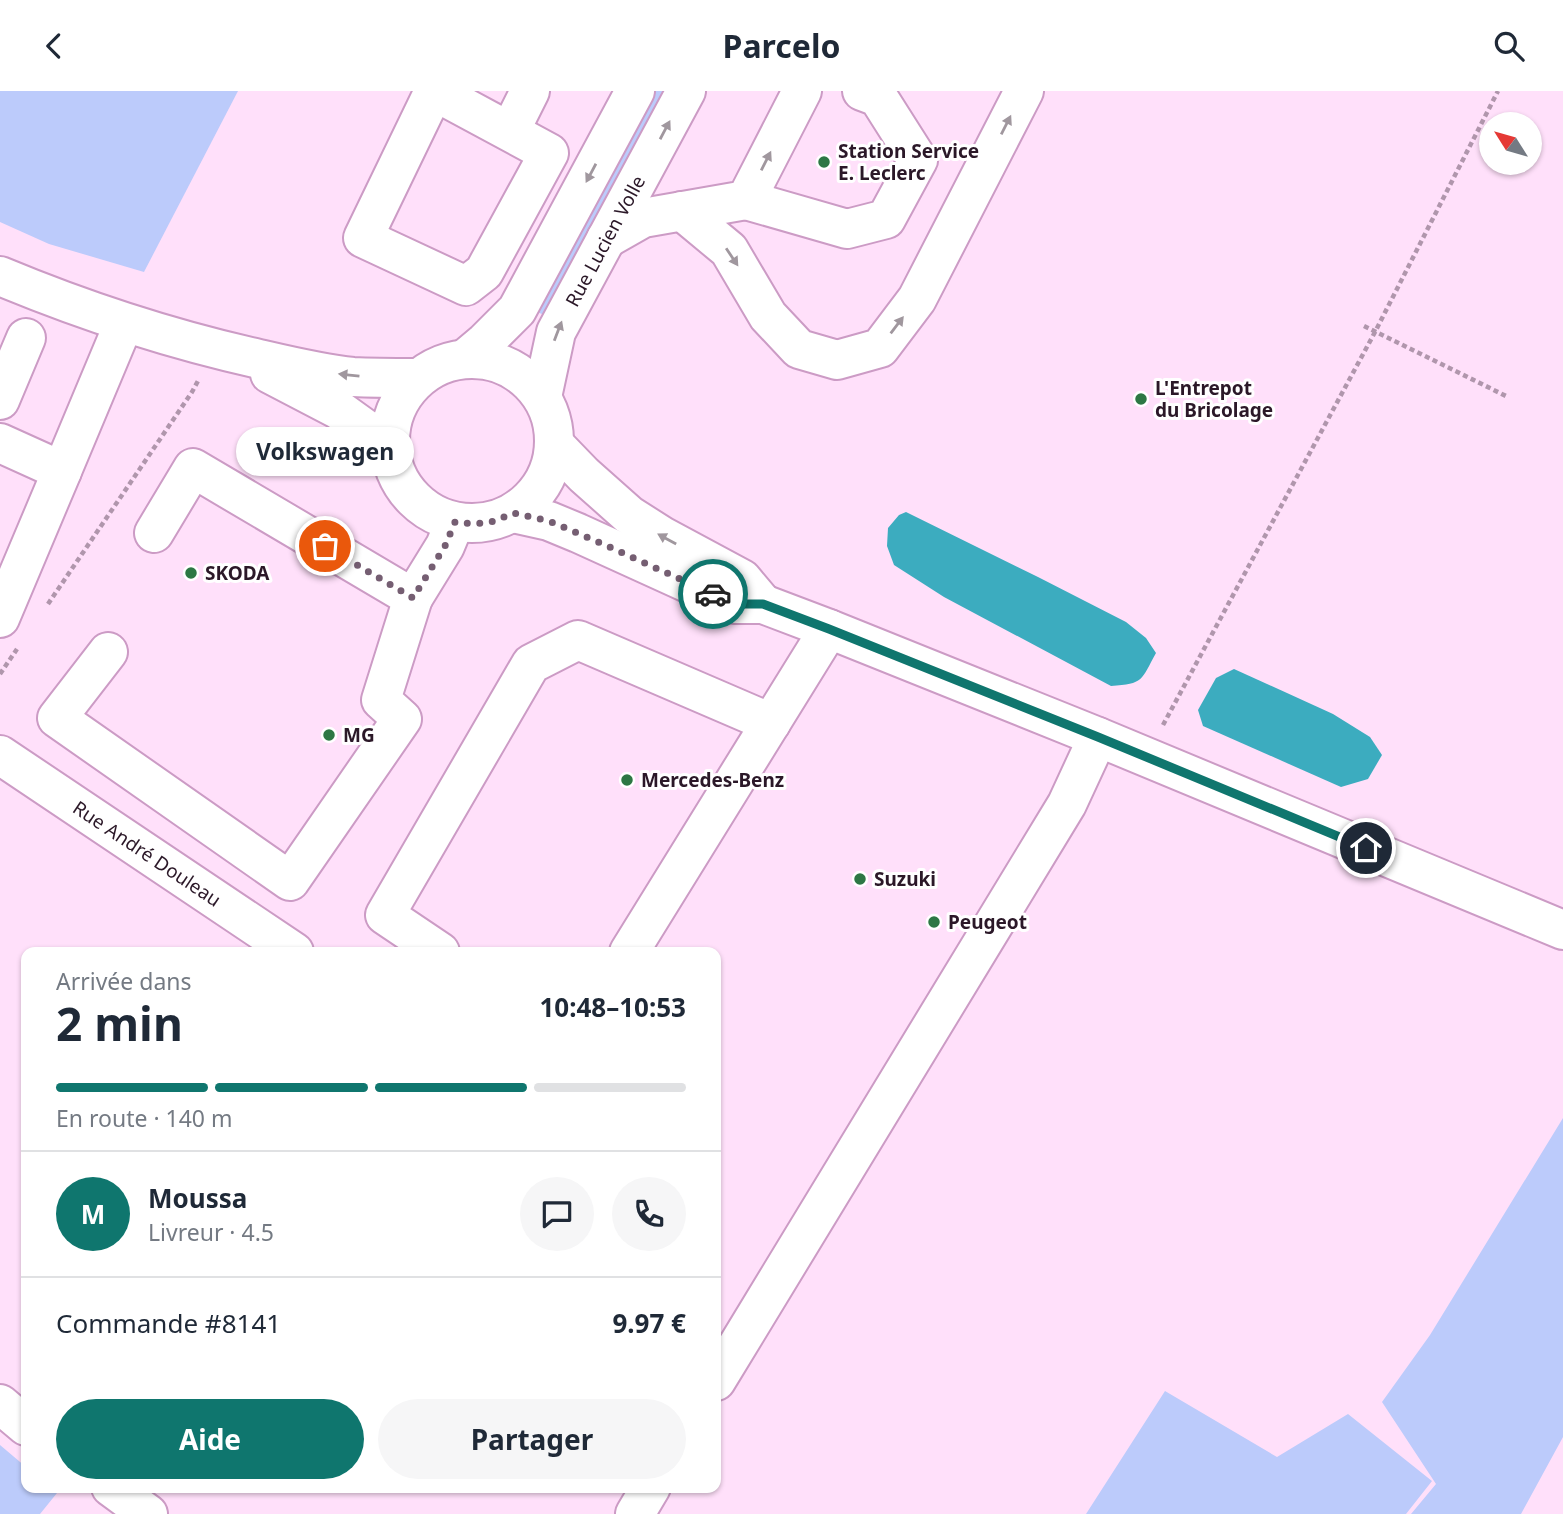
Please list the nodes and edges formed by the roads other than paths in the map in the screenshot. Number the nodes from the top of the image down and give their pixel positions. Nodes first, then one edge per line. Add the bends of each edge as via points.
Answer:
1 (434, 91) edge
2 (530, 91) edge
3 (635, 91) edge
4 (686, 91) edge
5 (802, 91) edge
6 (862, 91) edge
7 (1024, 91) edge
8 (510, 131) junction
9 (746, 200) junction
10 (682, 211) junction
11 (606, 239) junction
12 (0, 275) edge
13 (124, 323) junction
14 (26, 338) dead end
15 (213, 349) junction
16 (466, 358) junction
17 (417, 378) junction
18 (542, 397) junction
19 (0, 400) edge
20 (0, 443) edge
21 (554, 444) junction
22 (389, 446) junction
23 (62, 471) junction
24 (513, 513) junction
25 (455, 522) junction
26 (154, 533) dead end
27 (413, 598) junction
28 (763, 604) junction
29 (12, 629) edge
30 (829, 629) junction
31 (108, 652) dead end
32 (771, 723) junction
33 (1098, 737) junction
34 (0, 755) edge
35 (1563, 930) edge
36 (287, 947) edge
37 (433, 947) edge
38 (632, 947) edge
39 (721, 1373) edge
40 (0, 1404) edge
41 (21, 1422) edge
42 (119, 1493) edge
43 (647, 1493) edge
44 (148, 1514) edge
45 (635, 1514) edge

1 - 8 main road
1 - 8 main road via 363,238 466,286 484,272 550,153
2 - 8 main road
3 -> 16 main road via 517,310
11 -> 4 main road, Rue Lucien Volle
9 -> 5 main road
6 - 9 main road via 878,97 918,160 886,219 848,229
10 -> 7 main road via 729,250 768,316 799,349 837,360 880,348 917,299
9 - 10 main road
10 - 11 main road via 643,218
18 -> 11 main road, Rue Lucien Volle via 556,332
12 - 13 main road
13 - 15 main road
13 - 23 main road
14 - 19 main road
17 -> 15 main road via 351,377
15 - 22 main road via 328,404
16 - 17 main road via 440,364
16 - 18 main road via 488,359 509,367
17 - 22 main road via 401,397 391,421
18 - 21 main road via 552,419
20 - 23 main road
21 - 24 main road via 549,471 534,495
28 -> 21 main road via 741,579 629,515
22 - 25 main road via 395,472 409,495 430,513
23 - 29 main road
24 - 25 main road via 495,521
24 - 28 main road via 549,521 734,604
25 - 27 main road
26 - 27 main road via 193,468
27 - 31 main road via 381,700 401,719 290,881 57,718
28 - 30 main road
30 - 32 main road
30 - 33 main road
32 - 37 main road via 578,640 531,664 386,915
32 - 38 main road
33 - 35 main road
33 - 39 main road via 1067,804
34 - 36 main road, Rue André Douleau
40 - 41 main road
42 - 44 main road
43 - 45 main road

